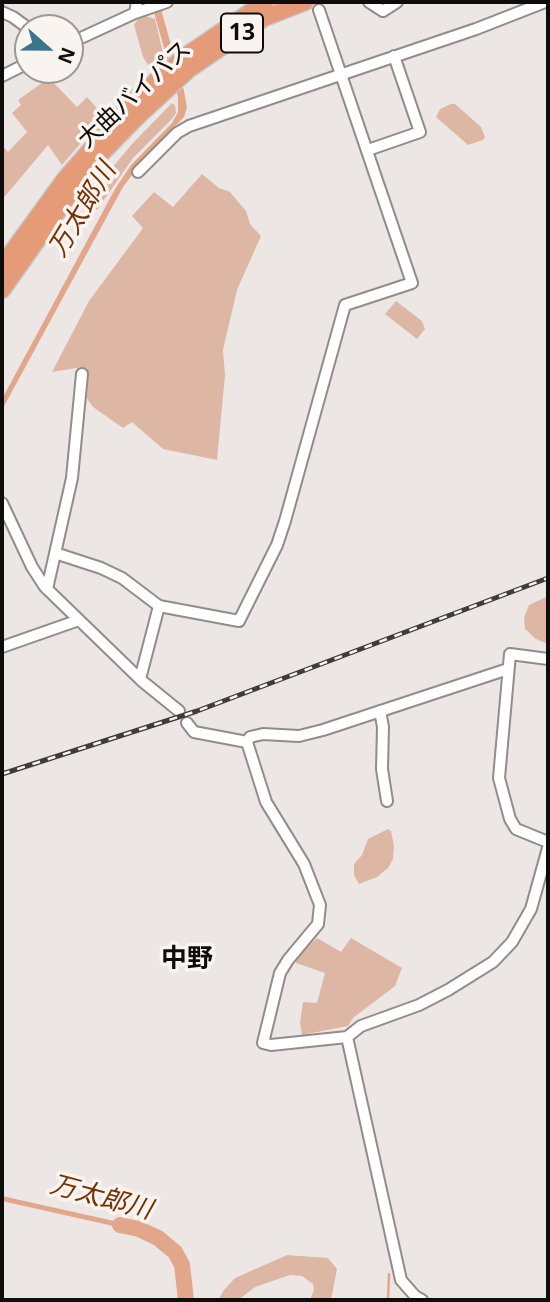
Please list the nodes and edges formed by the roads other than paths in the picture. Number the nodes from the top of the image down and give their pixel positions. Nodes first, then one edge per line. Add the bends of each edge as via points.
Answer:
1 (167, 2) edge
2 (265, 2) edge
3 (305, 2) edge
4 (369, 2) edge
5 (397, 2) edge
6 (545, 2) edge
7 (139, 8) edge
8 (320, 10) dead end
9 (84, 36) edge
10 (394, 56) junction
11 (182, 67) junction
12 (342, 73) junction
13 (168, 79) junction
14 (368, 150) junction
15 (138, 172) dead end
16 (2, 266) edge
17 (2, 290) edge
18 (82, 374) dead end
19 (2, 503) edge
20 (55, 553) junction
21 (47, 589) junction
22 (159, 606) junction
23 (79, 620) junction
24 (2, 647) edge
25 (548, 659) edge
26 (508, 669) junction
27 (140, 679) junction
28 (179, 711) dead end
29 (380, 711) junction
30 (187, 723) dead end
31 (247, 742) junction
32 (387, 801) dead end
33 (548, 842) edge
34 (548, 848) edge
35 (347, 1037) junction
36 (422, 1300) edge

1 - 7 street
2 - 11 highway, 大曲バイパス / 13 via 236,20
3 - 11 highway, 大曲バイパス / 13 via 264,18
4 - 5 street via 383,11
6 - 10 street
7 - 9 street
8 - 12 street
10 - 12 street
10 - 14 street via 419,132
11 - 13 highway, 大曲バイパス / 13
12 - 14 street
12 - 15 street via 189,126
13 - 16 highway, 大曲バイパス / 13 via 135,99 65,179
13 - 17 highway, 大曲バイパス / 13 via 92,164
14 - 22 street via 411,283 345,305 285,522 239,621
18 - 20 street via 72,478
19 - 21 street
20 - 21 street
20 - 22 street via 122,578
21 - 23 street
22 - 27 street
23 - 24 street
23 - 27 street
25 - 26 street via 510,654
26 - 29 street
26 - 33 street via 499,778 516,829
27 - 28 street
29 - 31 street via 299,736 263,734
29 - 32 street
30 - 31 street via 194,732
31 - 35 street via 266,802 304,864 320,905 318,924 281,973 263,1043
34 - 35 street via 531,909 512,942 493,962 419,1005 361,1026
35 - 36 street via 401,1280

